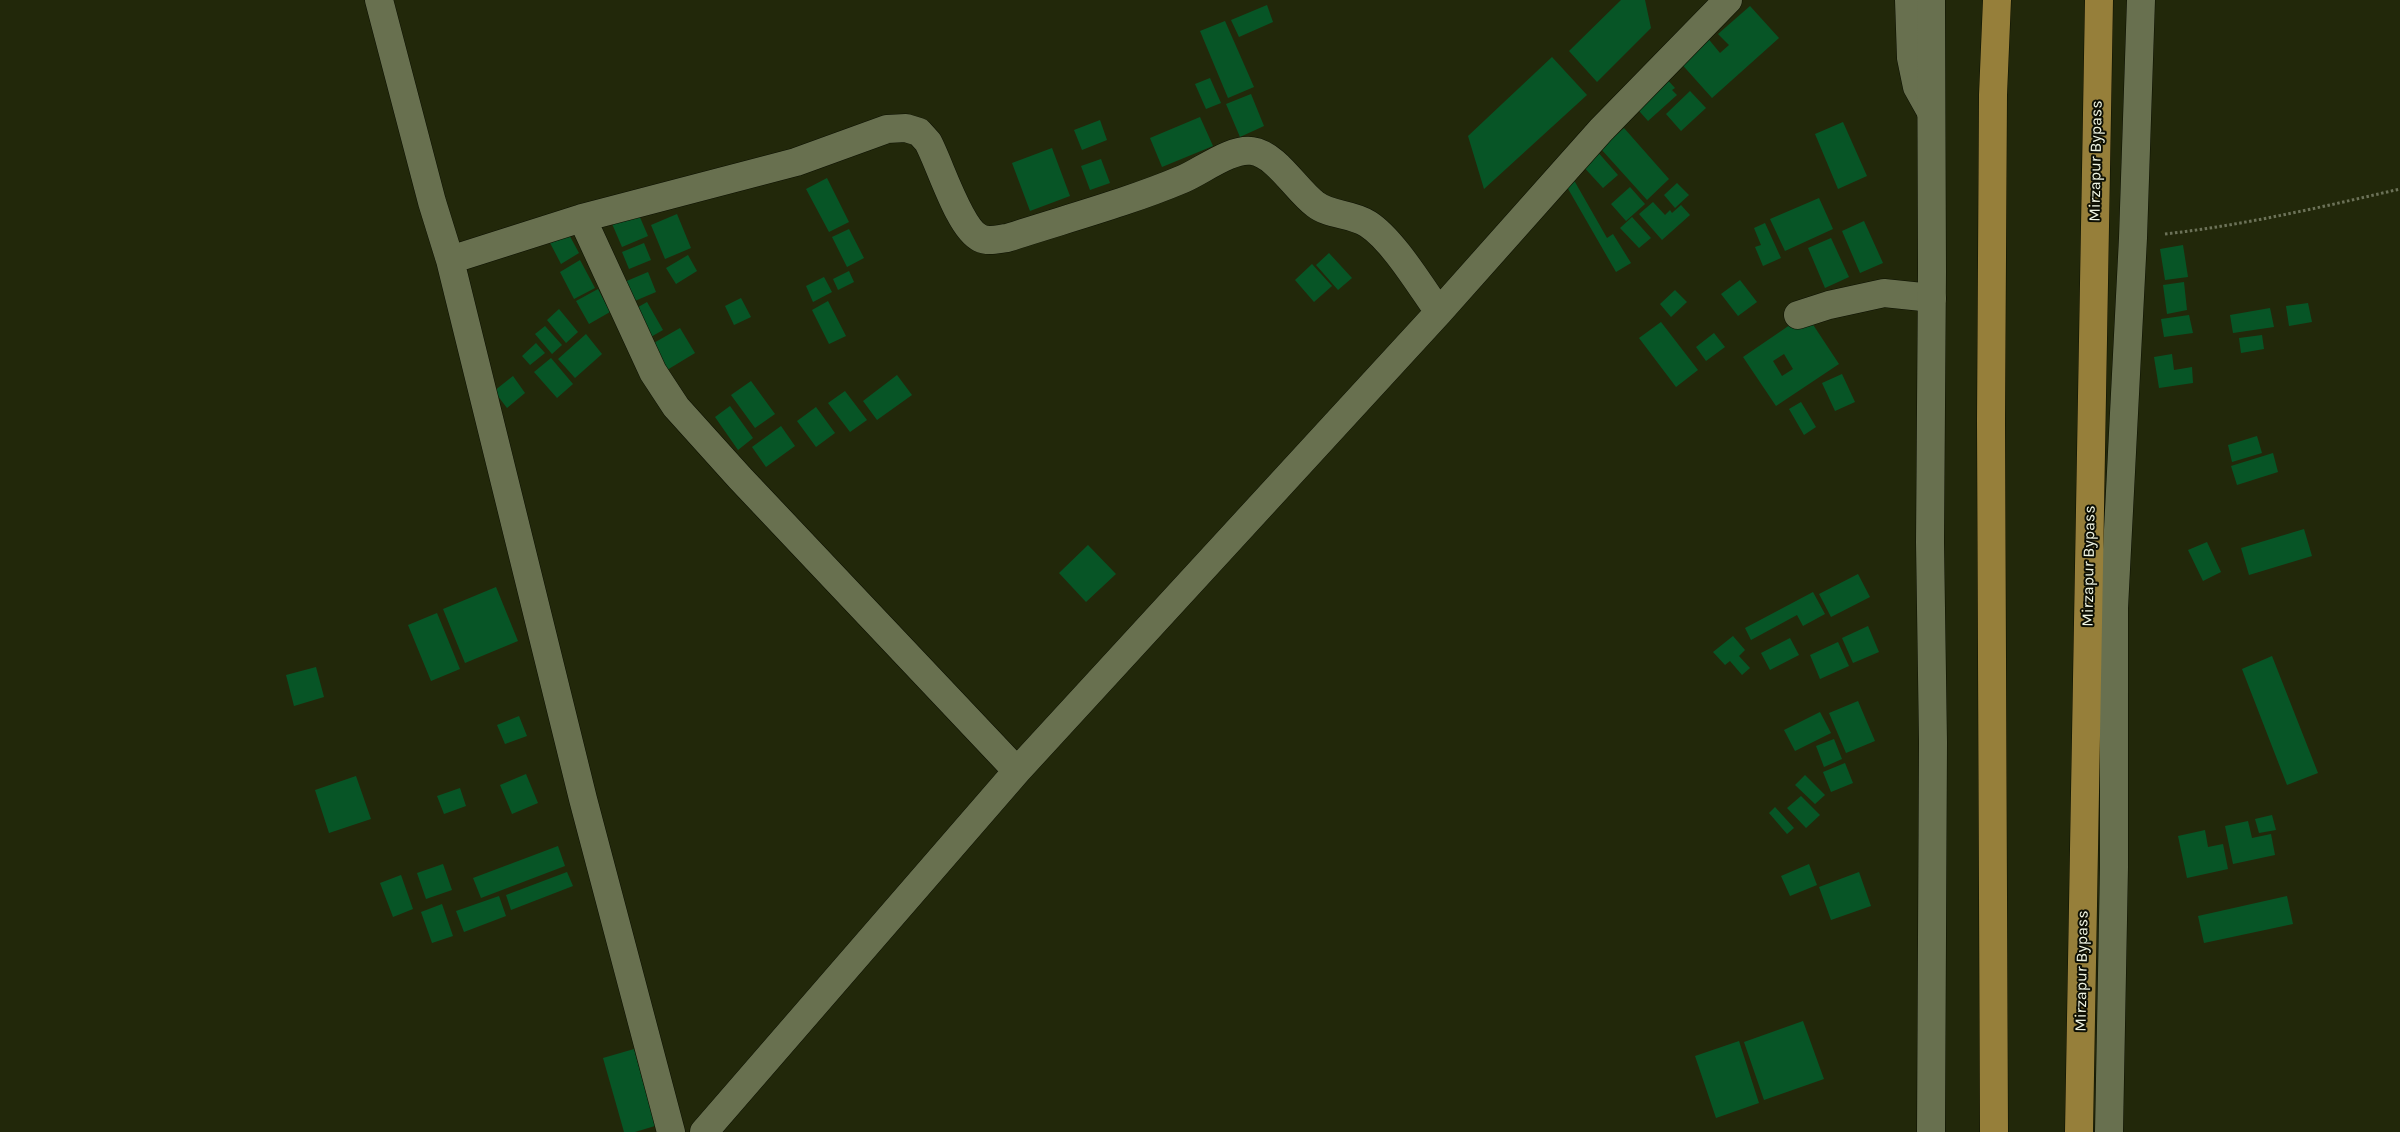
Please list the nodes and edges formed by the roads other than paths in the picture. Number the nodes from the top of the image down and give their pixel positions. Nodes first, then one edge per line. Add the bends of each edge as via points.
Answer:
1 (379, 0) edge
2 (1728, 0) edge
3 (1909, 0) edge
4 (1931, 0) edge
5 (1998, 0) edge
6 (2099, 0) edge
7 (2141, 0) edge
8 (1932, 112) junction
9 (582, 218) junction
10 (450, 260) junction
11 (1932, 298) junction
12 (1439, 312) junction
13 (1798, 315) dead end
14 (1017, 771) junction
15 (671, 1132) edge
16 (704, 1132) edge
17 (1931, 1132) edge
18 (1994, 1132) edge
19 (2079, 1132) edge
20 (2109, 1132) edge

1 - 10 street
2 - 12 street via 1601,130
3 - 8 street via 1911,58 1917,87
4 - 8 street
5 - 18 highway via 1993,95 1991,411
6 - 19 highway, Mirzapur Bypass
7 - 20 street via 2133,238 2114,608
8 - 11 street
9 - 10 street
9 - 12 street via 796,162 887,129 906,128 919,132 928,142 966,225 980,238 991,240 1007,238 1132,198 1184,179 1240,152 1252,151 1265,156 1317,206 1332,213 1352,216 1381,234
9 - 14 street via 653,372 676,407
10 - 15 street via 583,799
11 - 13 street via 1884,292
11 - 17 street
12 - 14 street
14 - 16 street

